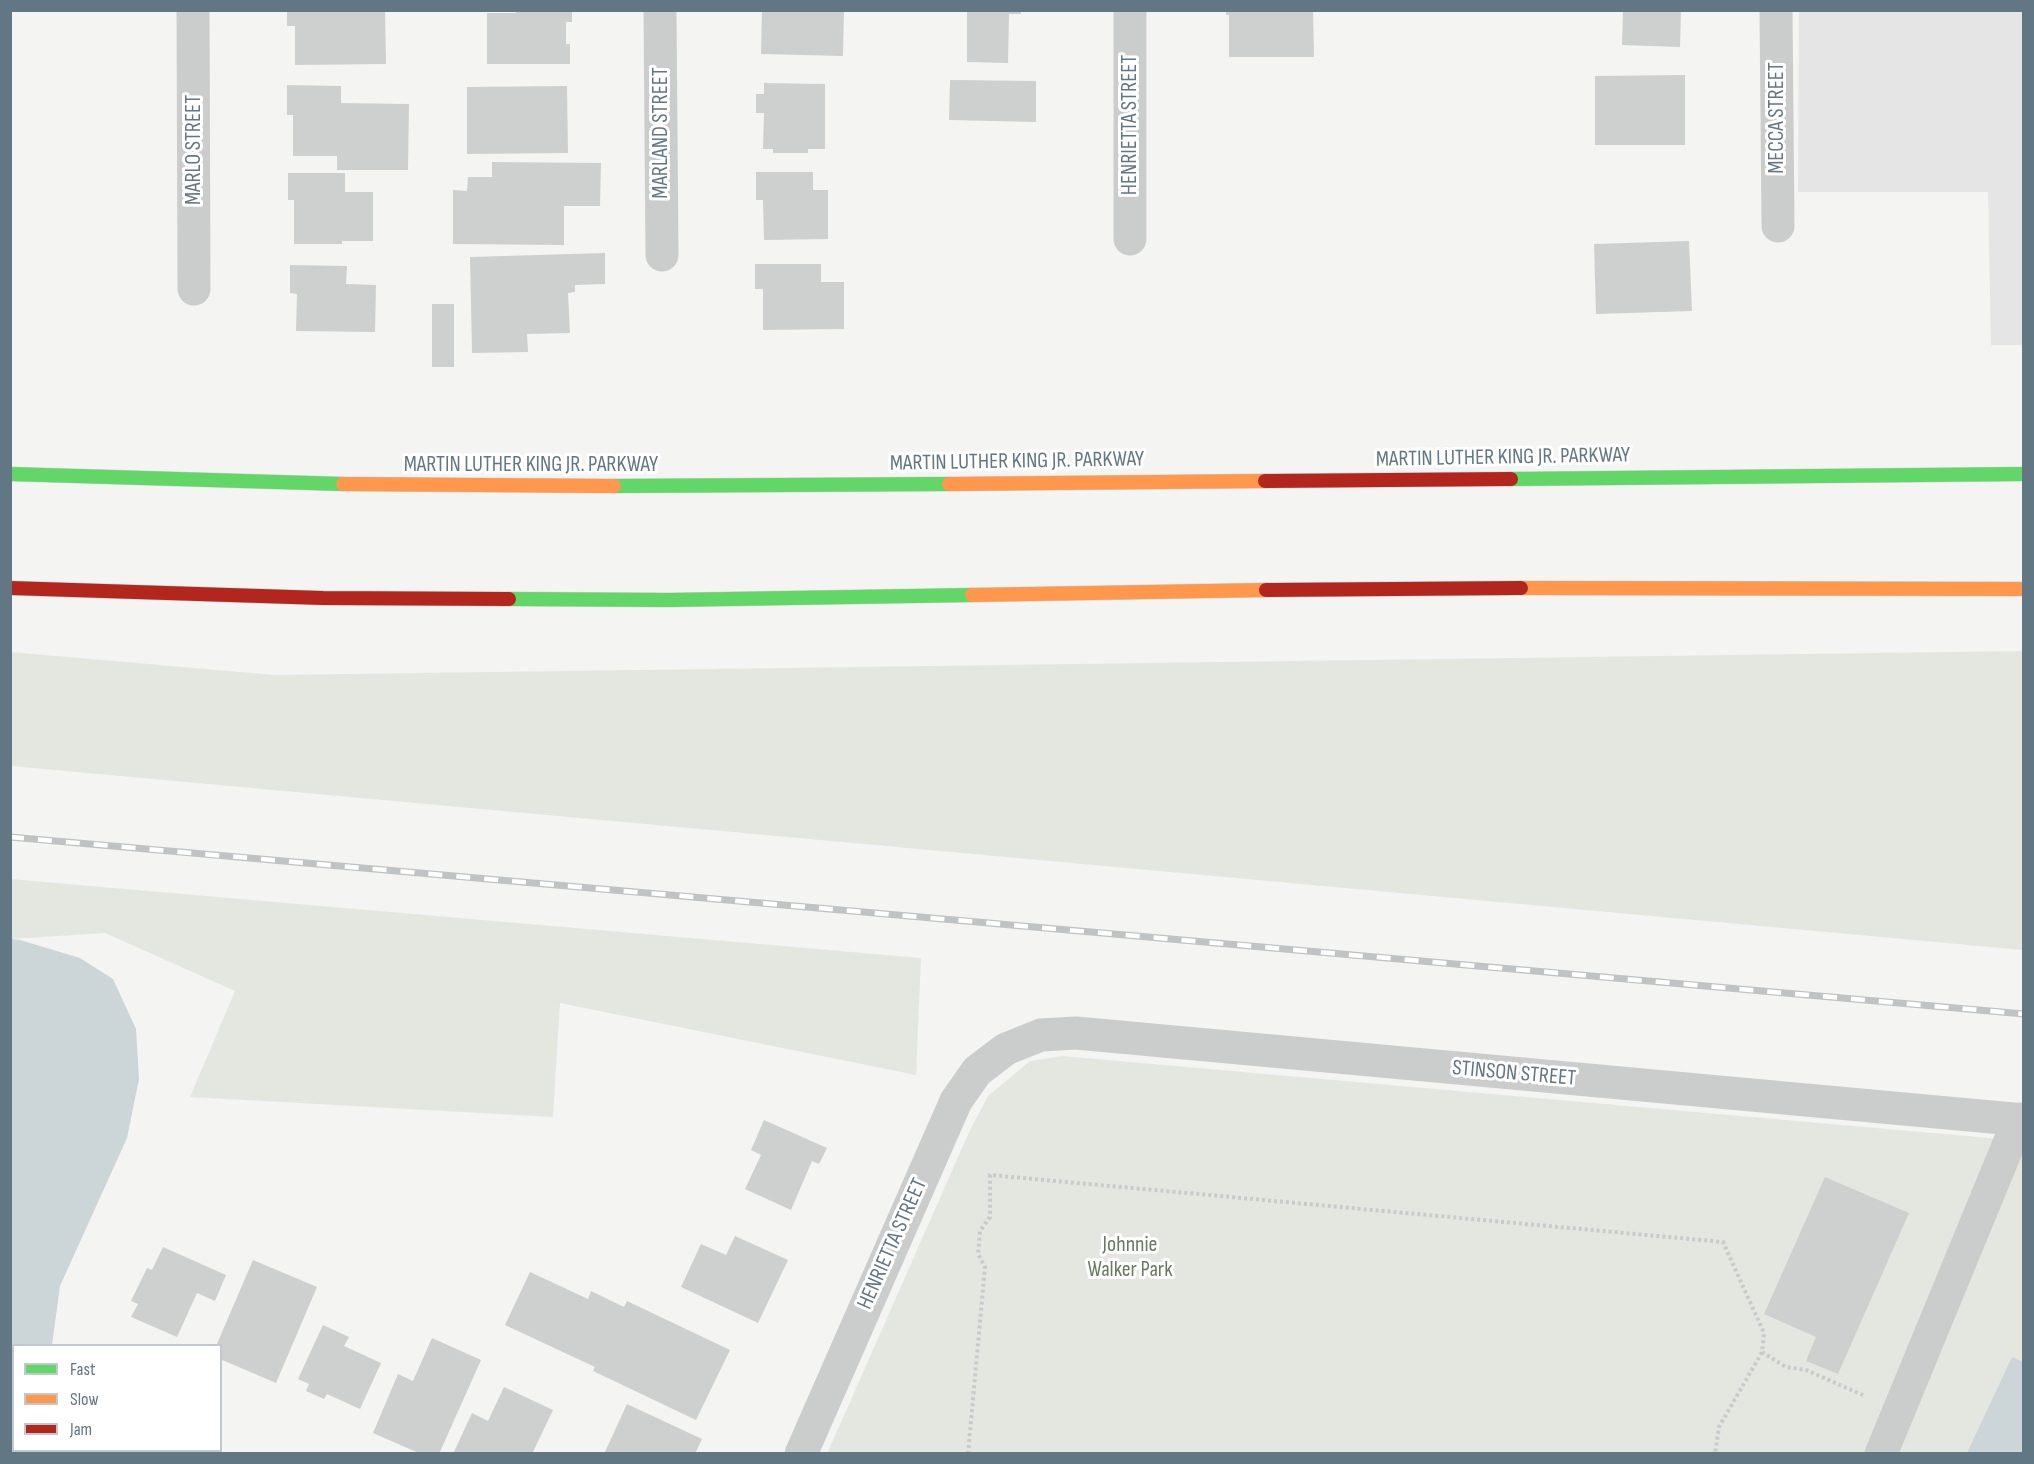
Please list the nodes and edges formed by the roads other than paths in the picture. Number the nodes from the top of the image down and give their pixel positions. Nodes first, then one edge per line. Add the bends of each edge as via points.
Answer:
1 (193, 10) edge
2 (660, 10) edge
3 (1130, 10) edge
4 (1776, 10) edge
5 (1778, 226) dead end
6 (1130, 239) dead end
7 (662, 255) dead end
8 (194, 289) dead end
9 (10, 474) edge
10 (2024, 474) edge
11 (10, 588) edge
12 (2024, 589) edge
13 (1006, 1049) joint
14 (2021, 1119) edge
15 (801, 1454) edge
16 (1881, 1454) edge

1 - 8 street, MARLO STREET
2 - 7 street, MARLAND STREET
3 - 6 street, HENRIETTA STREET
4 - 5 street, MECCA STREET
9 - 10 highway, MARTIN LUTHER KING JR. PARKWAY via 402,486 680,486
11 - 12 highway via 323,598 645,600 1416,588
13 - 14 street, STINSON STREET via 1041,1035 1076,1034
13 - 15 street, HENRIETTA STREET via 976,1071 956,1101
14 - 16 street

